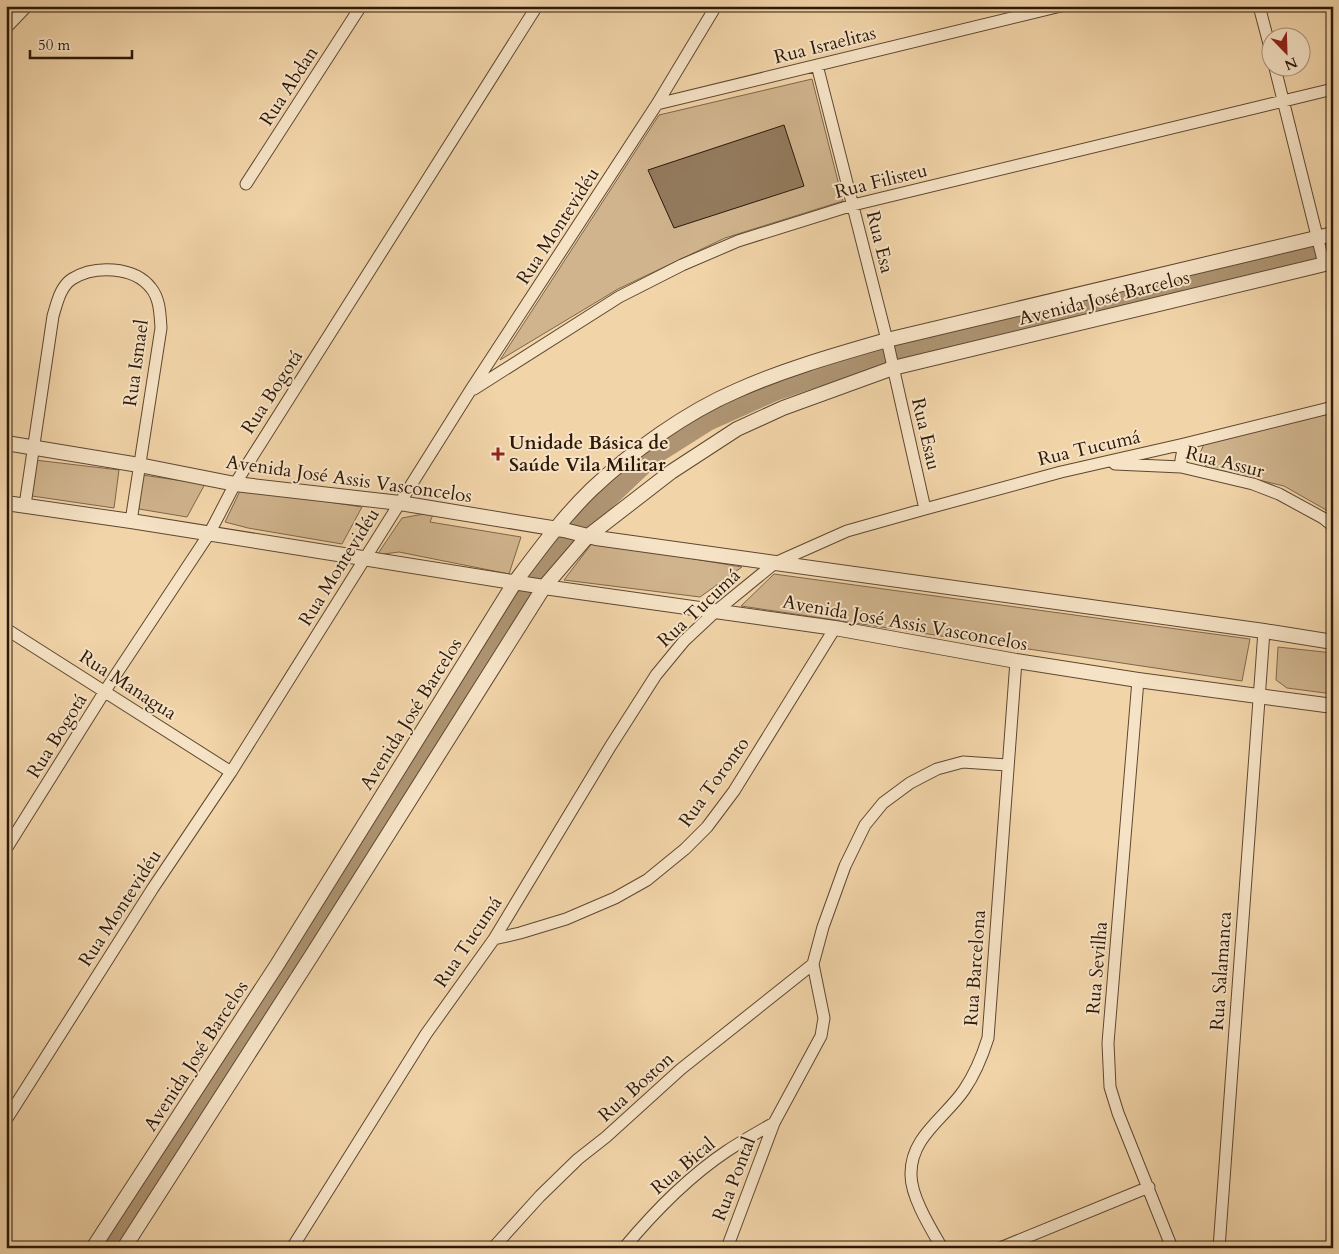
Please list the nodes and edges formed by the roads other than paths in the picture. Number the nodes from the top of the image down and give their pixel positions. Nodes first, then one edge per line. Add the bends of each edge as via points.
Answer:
1 (27, 6) edge
2 (361, 6) edge
3 (537, 6) edge
4 (716, 6) edge
5 (1061, 6) edge
6 (1259, 6) edge
7 (6, 28) edge
8 (1265, 28) edge
9 (817, 65) junction
10 (1278, 78) edge
11 (1333, 89) edge
12 (1284, 102) junction
13 (657, 104) junction
14 (246, 184) dead end
15 (853, 205) junction
16 (1333, 234) edge
17 (1318, 242) junction
18 (1326, 262) edge
19 (888, 345) junction
20 (892, 365) junction
21 (470, 391) junction
22 (1333, 407) edge
23 (6, 443) edge
24 (1184, 444) junction
25 (34, 448) junction
26 (1100, 463) junction
27 (139, 465) junction
28 (1181, 467) junction
29 (234, 484) junction
30 (6, 503) edge
31 (400, 503) junction
32 (25, 505) junction
33 (925, 508) junction
34 (131, 521) junction
35 (1333, 526) edge
36 (571, 532) junction
37 (209, 534) junction
38 (366, 559) junction
39 (776, 563) junction
40 (520, 583) junction
41 (542, 586) junction
42 (715, 612) junction
43 (835, 628) junction
44 (6, 629) edge
45 (1264, 631) junction
46 (1333, 642) edge
47 (1016, 661) junction
48 (1138, 680) junction
49 (106, 691) junction
50 (1259, 696) junction
51 (1333, 706) edge
52 (1007, 765) junction
53 (231, 772) junction
54 (6, 849) edge
55 (494, 939) junction
56 (813, 964) junction
57 (6, 1120) edge
58 (774, 1123) junction
59 (1149, 1187) junction
60 (93, 1248) edge
61 (124, 1248) edge
62 (292, 1248) edge
63 (493, 1248) edge
64 (624, 1248) edge
65 (727, 1248) edge
66 (942, 1248) edge
67 (1000, 1248) edge
68 (1172, 1248) edge
69 (1219, 1248) edge

1 - 7 street
2 - 14 street, Rua Abdan
3 - 29 street, Rua Bogotá
4 - 13 street, Rua Montevidéu
5 - 9 street, Rua Israelitas
6 - 8 street
9 - 13 street, Rua Israelitas
9 - 15 street, Rua Esa
10 - 12 street
11 - 12 street, Rua Filisteu
12 - 15 street, Rua Filisteu
12 - 17 street
13 - 21 street, Rua Montevidéu
15 - 19 street, Rua Esa
15 - 21 street, Rua Filisteu via 738,241 682,265 619,297
16 - 17 street, Avenida José Barcelos
17 - 18 street, Avenida José Barcelos
17 - 19 street, Avenida José Barcelos
18 - 20 street, Avenida José Barcelos
19 - 20 street
19 - 36 street, Avenida José Barcelos via 818,359 778,373 693,414 620,464 591,490
20 - 33 street, Rua Esau
20 - 36 street, Avenida José Barcelos via 737,429
21 - 31 street, Rua Montevidéu
22 - 24 street, Rua Tucumá
23 - 25 street, Avenida José Assis Vasconcelos
24 - 26 street, Rua Tucumá
24 - 28 street
25 - 27 street, Avenida José Assis Vasconcelos
25 - 27 street, Rua Ismael via 58,298 71,280 90,272 111,269 136,276 151,287 160,306 161,328
25 - 32 street
26 - 28 street, Rua Assur
26 - 33 street, Rua Tucumá
27 - 29 street, Avenida José Assis Vasconcelos
27 - 34 street
28 - 35 street, Rua Assur via 1253,484 1279,494
29 - 31 street, Avenida José Assis Vasconcelos
29 - 37 street, Rua Bogotá
30 - 32 street
31 - 36 street, Avenida José Assis Vasconcelos
31 - 38 street, Rua Montevidéu
32 - 34 street
33 - 39 street, Rua Tucumá via 847,531
34 - 37 street
36 - 39 street, Avenida José Assis Vasconcelos
36 - 40 street, Avenida José Barcelos
36 - 41 street, Avenida José Barcelos
37 - 38 street
37 - 49 street, Rua Bogotá
38 - 40 street
38 - 53 street, Rua Montevidéu
39 - 42 street, Rua Tucumá
39 - 45 street, Avenida José Assis Vasconcelos
40 - 41 street, Avenida José Assis Vasconcelos
40 - 60 street, Avenida José Barcelos
41 - 42 street, Avenida José Assis Vasconcelos
41 - 61 street, Avenida José Barcelos via 312,955
42 - 43 street, Avenida José Assis Vasconcelos
42 - 55 street, Rua Tucumá via 684,641 656,675
43 - 47 street, Avenida José Assis Vasconcelos
43 - 55 street, Rua Toronto via 734,792 707,828 685,849 647,880 615,898 566,919
44 - 49 street, Rua Managua
45 - 46 street, Avenida José Assis Vasconcelos
45 - 50 street
47 - 48 street, Avenida José Assis Vasconcelos
47 - 52 street, Rua Barcelona
48 - 50 street, Avenida José Assis Vasconcelos
48 - 59 street, Rua Sevilha via 1108,1043 1110,1087
49 - 53 street, Rua Managua
49 - 54 street, Rua Bogotá
50 - 51 street, Avenida José Assis Vasconcelos
50 - 69 street, Rua Salamanca
52 - 56 street via 963,762 937,769 910,783 883,803 865,825 845,866
52 - 66 street, Rua Barcelona via 988,1038 979,1064 963,1092 928,1130 913,1155 911,1176 917,1198
53 - 57 street, Rua Montevidéu via 153,888
55 - 62 street, Rua Tucumá via 426,1034
56 - 58 street via 824,1018 822,1036
56 - 63 street, Rua Boston via 681,1069 606,1138 578,1159
58 - 64 street, Rua Bical via 727,1151 689,1180
58 - 65 street, Rua Pontal
59 - 67 street
59 - 68 street, Rua Sevilha

